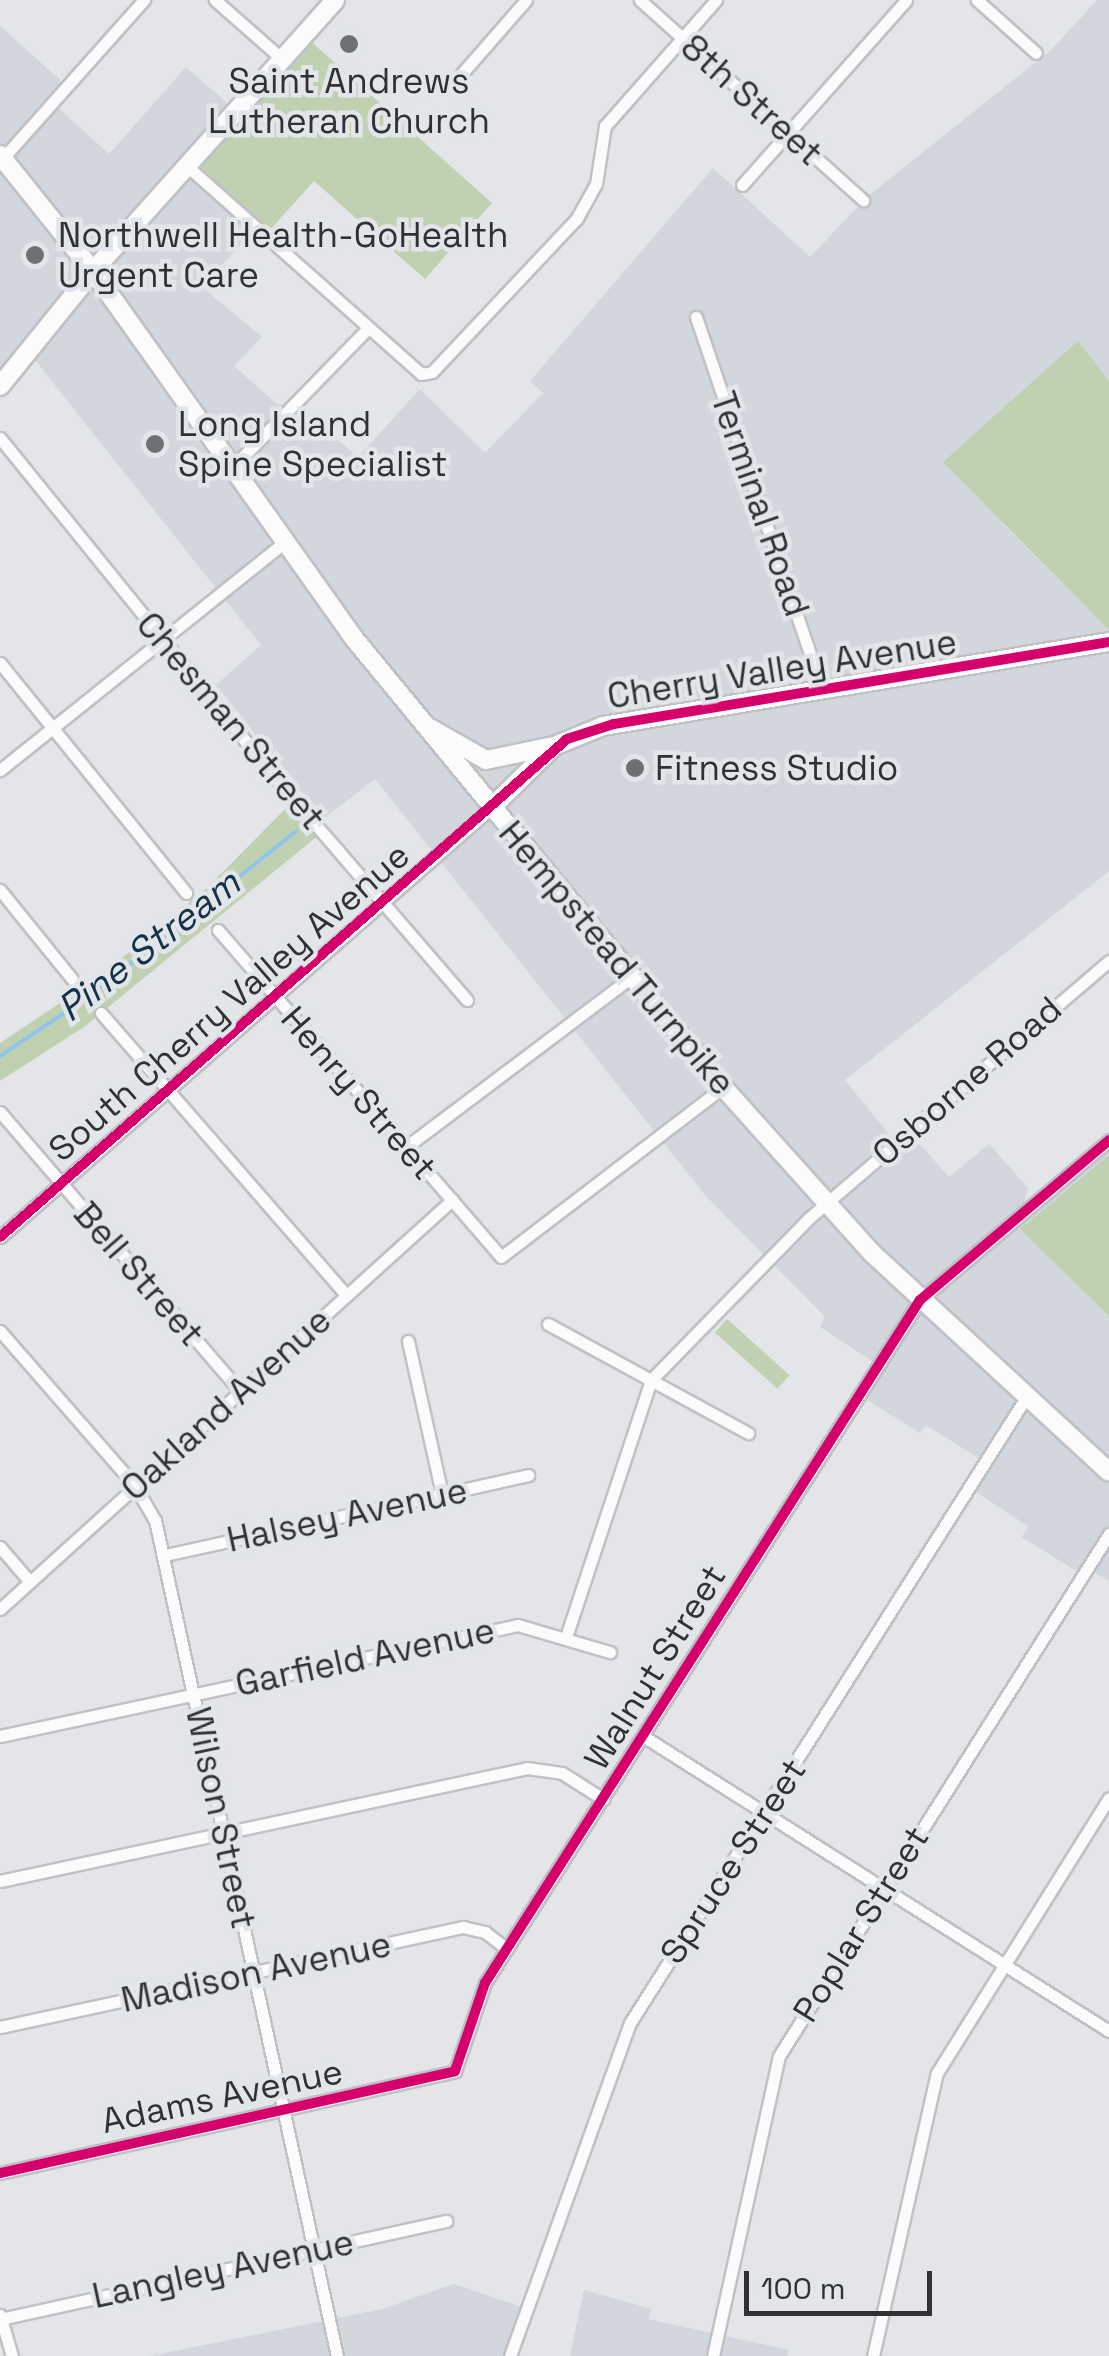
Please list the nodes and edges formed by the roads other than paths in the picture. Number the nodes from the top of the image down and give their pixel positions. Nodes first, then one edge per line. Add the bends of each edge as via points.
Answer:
1 (144, 0) edge
2 (215, 0) edge
3 (335, 0) edge
4 (526, 0) edge
5 (640, 0) edge
6 (716, 0) edge
7 (906, 0) edge
8 (977, 0) edge
9 (682, 38) junction
10 (1036, 53) dead end
11 (282, 59) junction
12 (458, 78) dead end
13 (788, 133) junction
14 (1, 156) edge
15 (180, 173) junction
16 (742, 185) dead end
17 (864, 200) dead end
18 (93, 271) junction
19 (696, 317) dead end
20 (368, 328) junction
21 (0, 386) edge
22 (0, 438) edge
23 (231, 469) junction
24 (285, 542) junction
25 (162, 639) junction
26 (1109, 642) edge
27 (0, 663) edge
28 (824, 692) junction
29 (429, 727) junction
30 (52, 728) junction
31 (554, 746) junction
32 (0, 770) edge
33 (492, 807) junction
34 (0, 890) edge
35 (186, 893) dead end
36 (384, 904) junction
37 (218, 930) dead end
38 (1109, 961) edge
39 (632, 978) junction
40 (72, 979) dead end
41 (276, 997) junction
42 (467, 1000) dead end
43 (101, 1013) dead end
44 (723, 1086) junction
45 (169, 1091) junction
46 (0, 1112) edge
47 (1109, 1140) edge
48 (406, 1147) junction
49 (61, 1184) junction
50 (452, 1200) junction
51 (826, 1203) junction
52 (0, 1237) edge
53 (346, 1295) junction
54 (920, 1300) junction
55 (548, 1324) dead end
56 (0, 1330) edge
57 (408, 1341) dead end
58 (651, 1380) junction
59 (240, 1391) junction
60 (1025, 1399) junction
61 (748, 1433) dead end
62 (1109, 1472) edge
63 (528, 1475) dead end
64 (135, 1486) junction
65 (442, 1494) junction
66 (1109, 1534) edge
67 (0, 1548) edge
68 (165, 1555) junction
69 (30, 1582) junction
70 (0, 1609) edge
71 (566, 1637) junction
72 (610, 1652) dead end
73 (194, 1694) junction
74 (0, 1736) edge
75 (644, 1736) junction
76 (1109, 1798) edge
77 (603, 1799) junction
78 (764, 1812) junction
79 (224, 1833) junction
80 (0, 1881) edge
81 (884, 1888) junction
82 (507, 1949) junction
83 (1004, 1964) junction
84 (254, 1972) junction
85 (0, 2027) edge
86 (1109, 2030) edge
87 (455, 2071) joint
88 (284, 2111) junction
89 (0, 2173) edge
90 (446, 2220) dead end
91 (314, 2250) junction
92 (0, 2318) edge
93 (12, 2356) edge
94 (337, 2356) edge
95 (510, 2356) edge
96 (714, 2356) edge
97 (873, 2356) edge

1 - 14 street
2 - 11 street
3 - 11 main road
4 - 12 street
5 - 9 street, 8th Street
6 - 9 street
7 - 13 street
8 - 10 street
9 - 13 street, 8th Street
9 - 20 street via 605,126 590,200 441,366 421,374
11 - 15 main road
13 - 16 street
13 - 17 street, 8th Street
14 - 18 main road, Hempstead Turnpike
15 - 18 main road
15 - 20 street
18 - 21 main road
18 - 23 main road, Hempstead Turnpike
19 - 28 street, Terminal Road
20 - 23 street
22 - 25 street, Chesman Street
23 - 24 main road, Hempstead Turnpike
24 - 25 street
24 - 29 main road, Hempstead Turnpike
25 - 30 street
25 - 36 street, Chesman Street
26 - 28 main road, Cherry Valley Avenue
27 - 30 street
28 - 31 main road, Cherry Valley Avenue via 603,726
29 - 31 main road via 486,760
29 - 33 main road, Hempstead Turnpike
30 - 32 street
30 - 35 street
31 - 33 main road, Cherry Valley Avenue
33 - 36 street, South Cherry Valley Avenue
33 - 39 main road, Hempstead Turnpike
34 - 40 street
36 - 41 street, South Cherry Valley Avenue
36 - 42 street, Chesman Street
37 - 41 street, Henry Street
38 - 51 street, Osborne Road
39 - 44 main road, Hempstead Turnpike
39 - 48 street
41 - 45 street, South Cherry Valley Avenue
41 - 48 street, Henry Street
43 - 45 street
44 - 50 street, Henry Street via 501,1257
44 - 51 main road, Hempstead Turnpike
45 - 49 street, South Cherry Valley Avenue
45 - 53 street
46 - 49 street, Bell Street
47 - 54 street, Walnut Street
48 - 50 street, Henry Street
49 - 52 street, South Cherry Valley Avenue
49 - 59 street, Bell Street
50 - 53 street, Oakland Avenue
51 - 54 main road, Hempstead Turnpike
51 - 58 street, Osborne Road
53 - 59 street, Oakland Avenue
54 - 60 main road, Hempstead Turnpike
54 - 75 street, Walnut Street
55 - 58 street
56 - 64 street, Wilson Street
57 - 65 street
58 - 61 street
58 - 71 street
59 - 64 street, Oakland Avenue
60 - 62 main road, Hempstead Turnpike
60 - 78 street, Spruce Street
63 - 65 street, Halsey Avenue
64 - 68 street, Wilson Street
64 - 69 street, Oakland Avenue
65 - 68 street, Halsey Avenue
66 - 81 street, Poplar Street
67 - 69 street
68 - 73 street, Wilson Street
69 - 70 street, Oakland Avenue
71 - 72 street, Garfield Avenue
71 - 73 street, Garfield Avenue via 518,1624
73 - 74 street, Garfield Avenue
73 - 79 street, Wilson Street
75 - 77 street, Walnut Street
75 - 78 street
76 - 83 street
77 - 79 street via 562,1772 527,1768
77 - 82 street, Walnut Street
78 - 81 street
78 - 95 street, Spruce Street via 630,2023
79 - 80 street
79 - 84 street, Wilson Street
81 - 83 street
81 - 96 street, Poplar Street via 779,2056
82 - 84 street, Madison Avenue via 484,1932 463,1928
82 - 87 street, Walnut Street via 472,2007
83 - 86 street
83 - 97 street via 937,2073
84 - 85 street, Madison Avenue
84 - 88 street, Wilson Street
87 - 88 street, Adams Avenue
88 - 89 street, Adams Avenue
88 - 91 street, Wilson Street
90 - 91 street, Langley Avenue
91 - 92 street, Langley Avenue
91 - 94 street, Wilson Street
92 - 93 street

